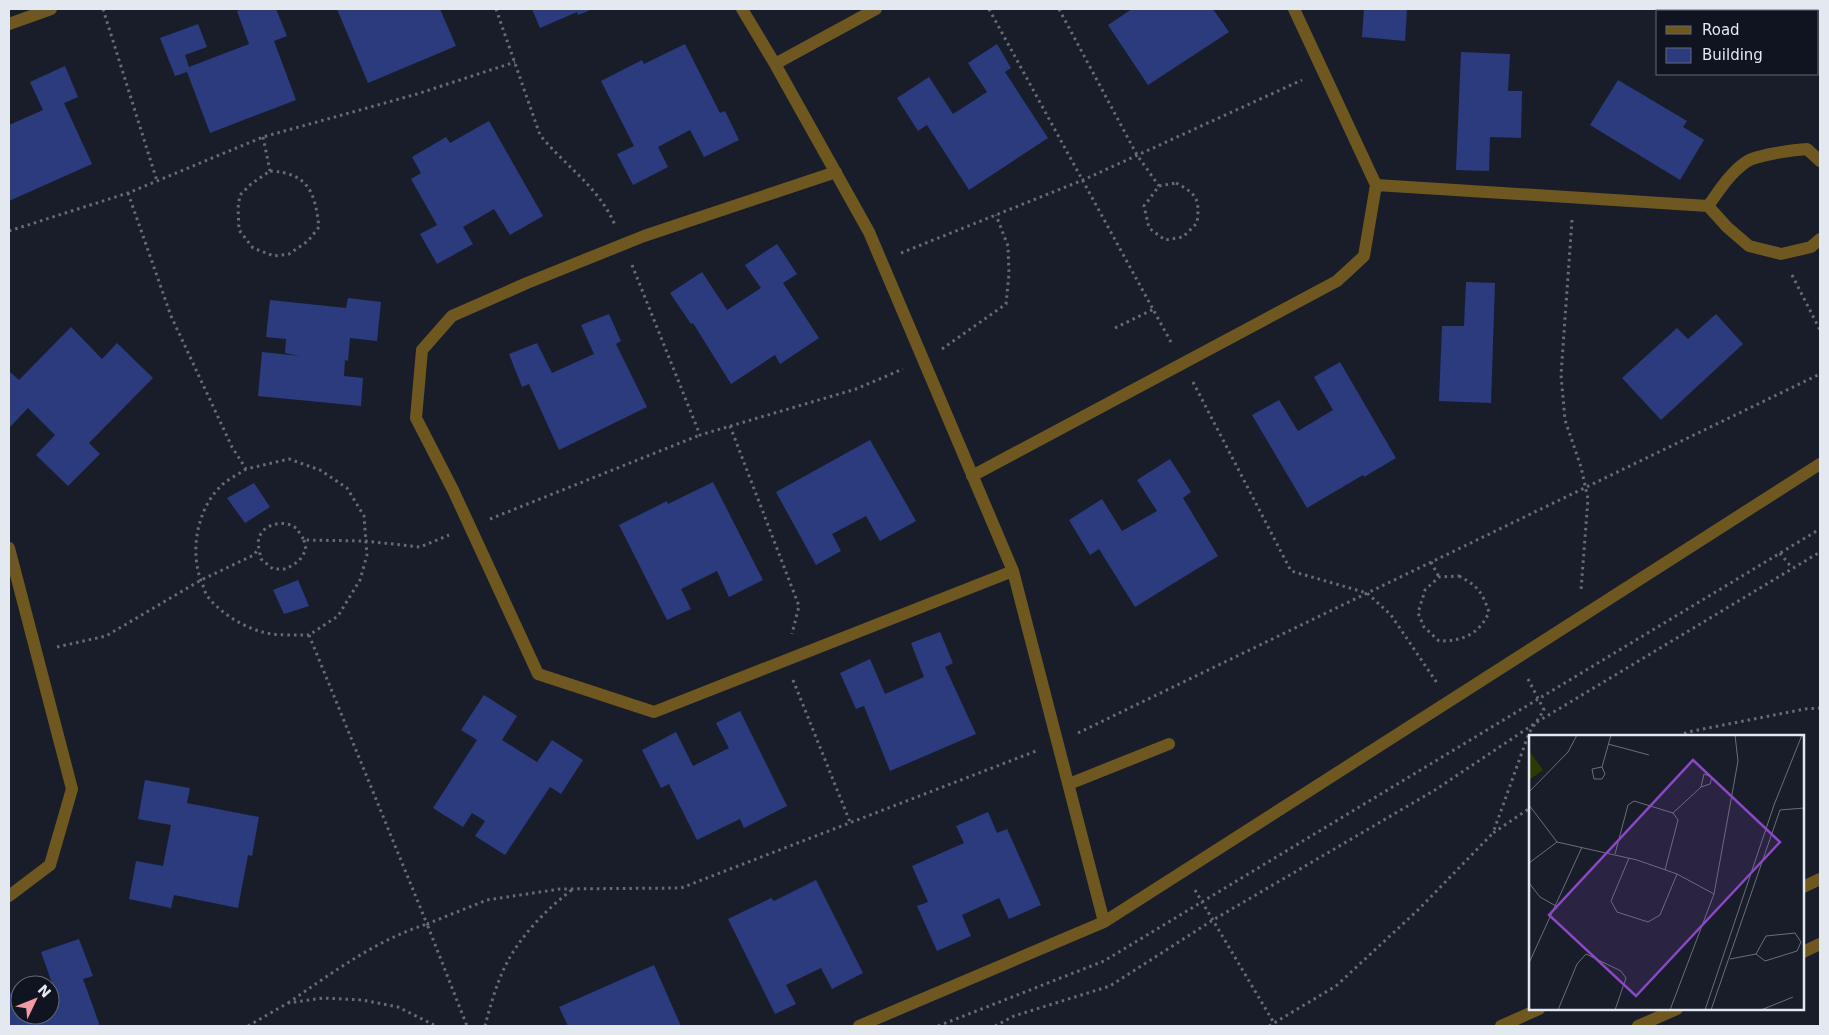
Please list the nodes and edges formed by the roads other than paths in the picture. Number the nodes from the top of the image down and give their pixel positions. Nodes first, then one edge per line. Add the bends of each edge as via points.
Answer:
1 (51, 9) edge
2 (742, 9) edge
3 (876, 9) edge
4 (1294, 9) edge
5 (9, 24) edge
6 (775, 64) junction
7 (1820, 161) edge
8 (836, 172) junction
9 (1376, 185) junction
10 (1708, 206) junction
11 (1820, 239) edge
12 (1820, 464) edge
13 (972, 476) junction
14 (9, 548) edge
15 (1013, 571) junction
16 (1169, 744) dead end
17 (1069, 784) junction
18 (1820, 879) edge
19 (1804, 887) edge
20 (9, 896) edge
21 (1104, 922) junction
22 (1820, 944) edge
23 (1804, 952) edge
24 (1537, 1010) edge
25 (1675, 1010) edge
26 (859, 1026) edge
27 (1501, 1026) edge
28 (1638, 1026) edge

1 - 5 street
2 - 6 street
3 - 6 street
4 - 9 street
6 - 8 street
7 - 10 street via 1806,149 1747,161 1730,176
8 - 13 street via 882,261
8 - 15 street via 623,244 452,316 422,350 416,418 538,674 654,712
9 - 10 street
9 - 13 street via 1364,256 1337,281
10 - 11 street via 1749,246 1781,254 1811,247
12 - 21 street
13 - 15 street
14 - 20 street via 72,789 50,865
15 - 17 street
16 - 17 street
17 - 21 street
18 - 19 street
21 - 26 street
22 - 23 street
24 - 27 street
25 - 28 street

